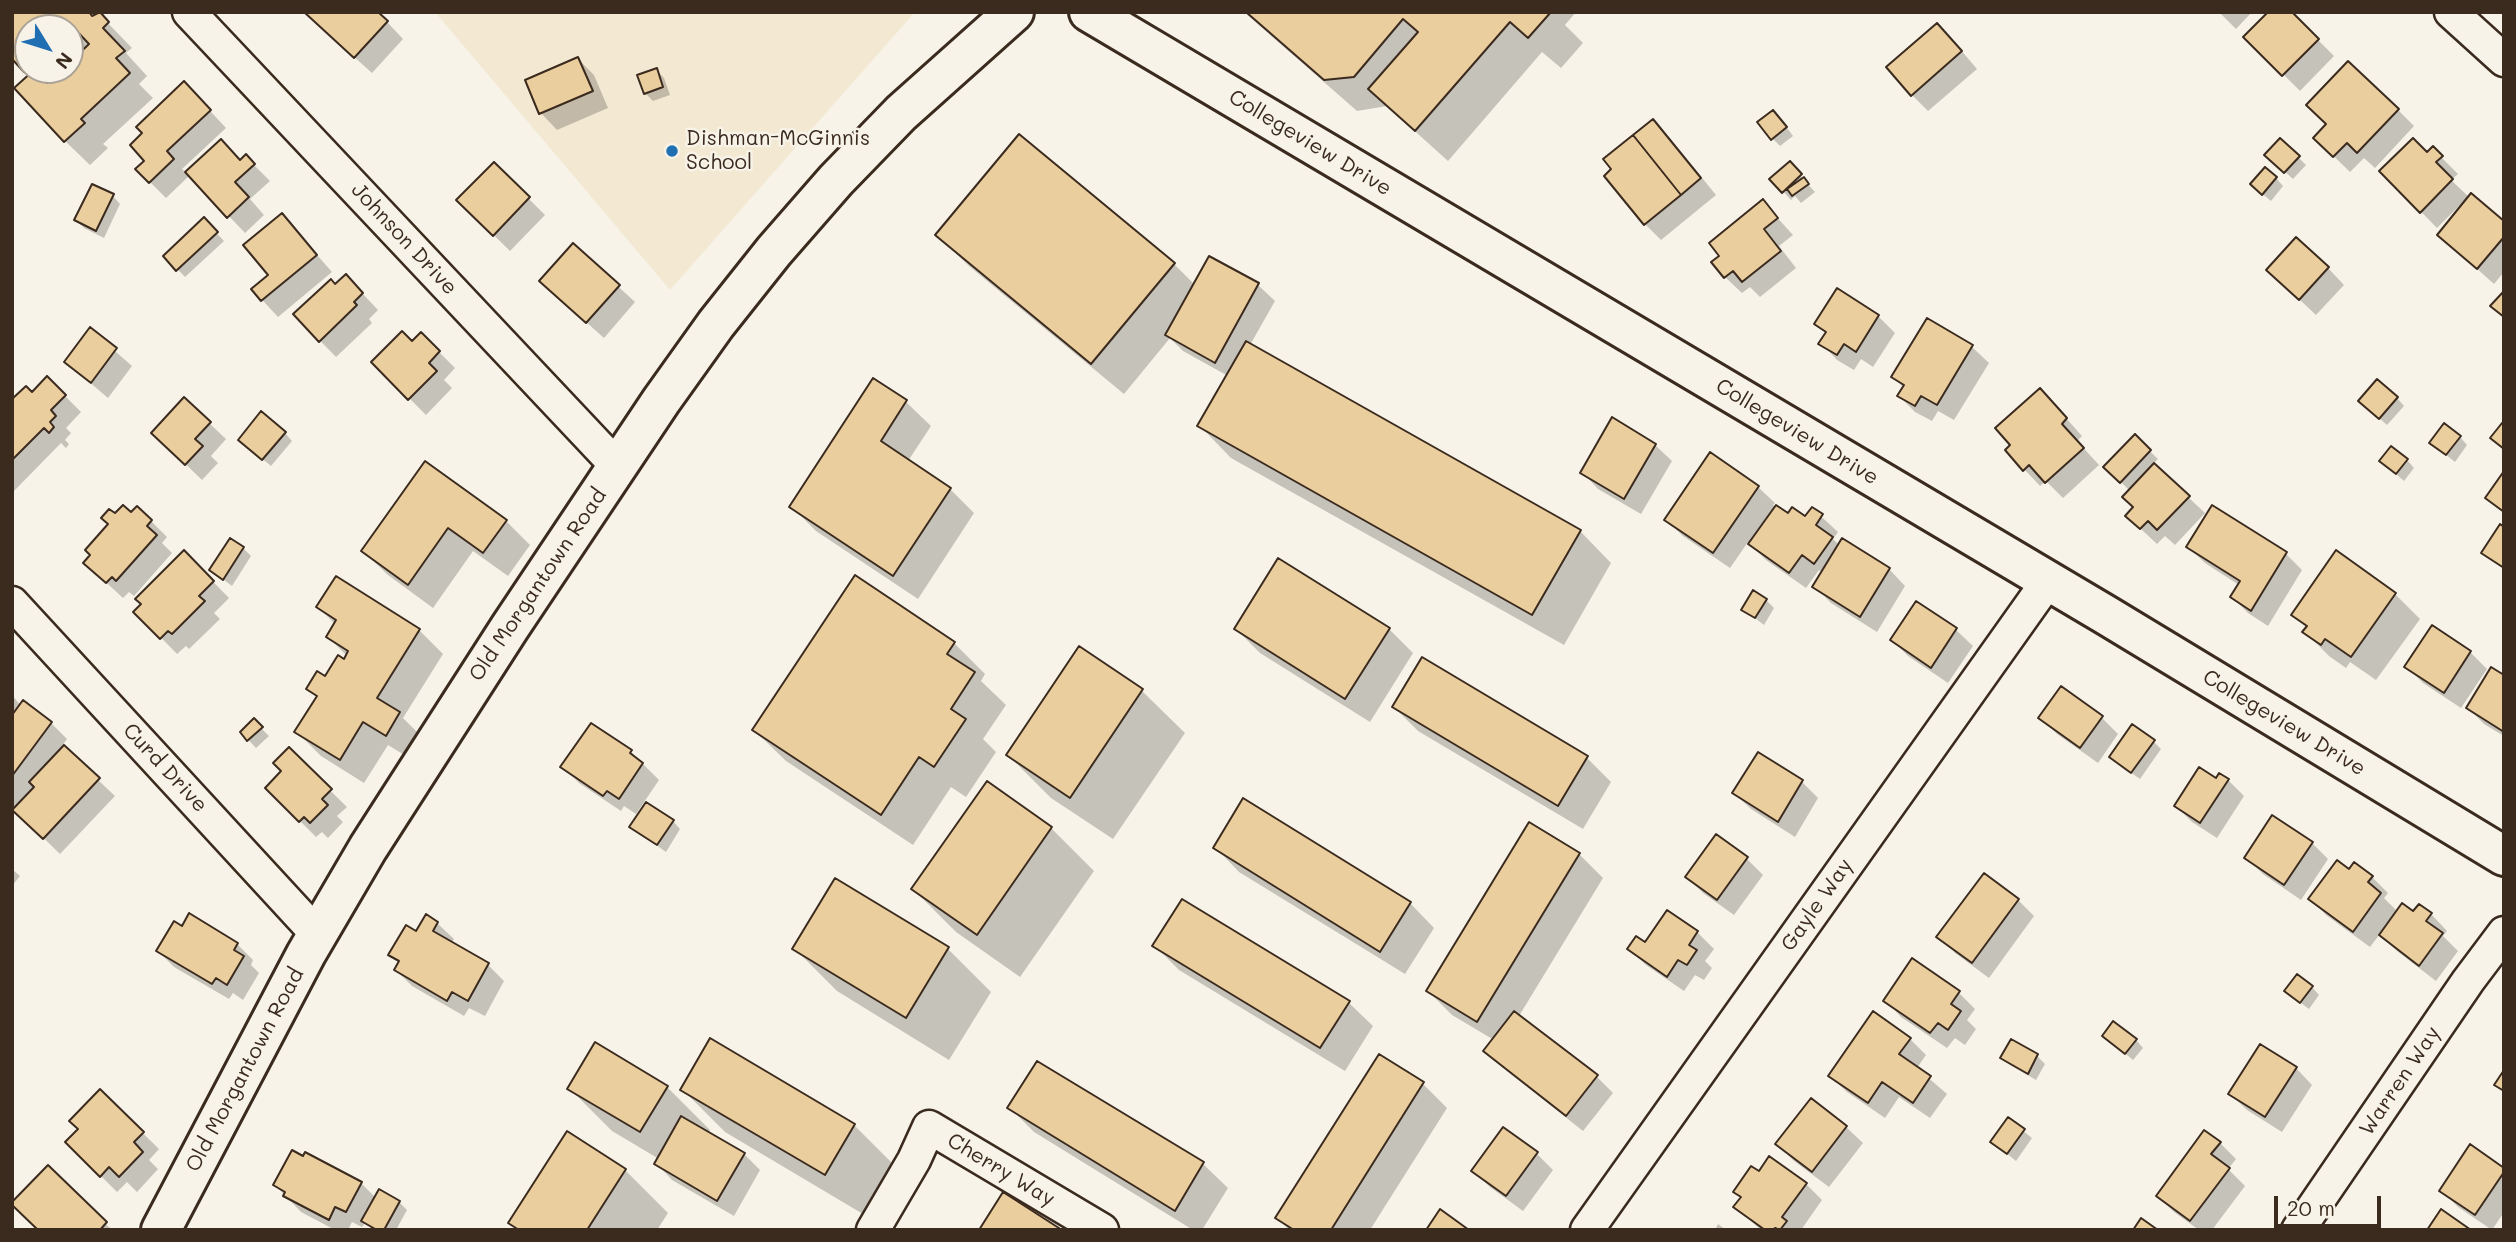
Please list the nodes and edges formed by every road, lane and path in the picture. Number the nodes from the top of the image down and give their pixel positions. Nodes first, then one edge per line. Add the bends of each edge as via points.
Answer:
1 (190, 12) edge
2 (1014, 12) edge
3 (1089, 12) edge
4 (2451, 12) edge
5 (2504, 61) edge
6 (617, 466) junction
7 (2048, 581) junction
8 (12, 603) edge
9 (2504, 856) edge
10 (2504, 933) edge
11 (317, 934) junction
12 (161, 1230) edge
13 (873, 1230) edge
14 (1102, 1230) edge
15 (1587, 1230) edge
16 (2298, 1230) edge

1 - 6 street, Johnson Drive
2 - 6 street, Old Morgantown Road via 901,113 836,180 716,324
3 - 7 street, Collegeview Drive
4 - 5 street
6 - 11 street, Old Morgantown Road via 419,766
7 - 9 street, Collegeview Drive
7 - 15 street, Gayle Way
8 - 11 street, Curd Drive
10 - 16 street, Warren Way
11 - 12 street, Old Morgantown Road
13 - 14 street, Cherry Way via 929,1128

